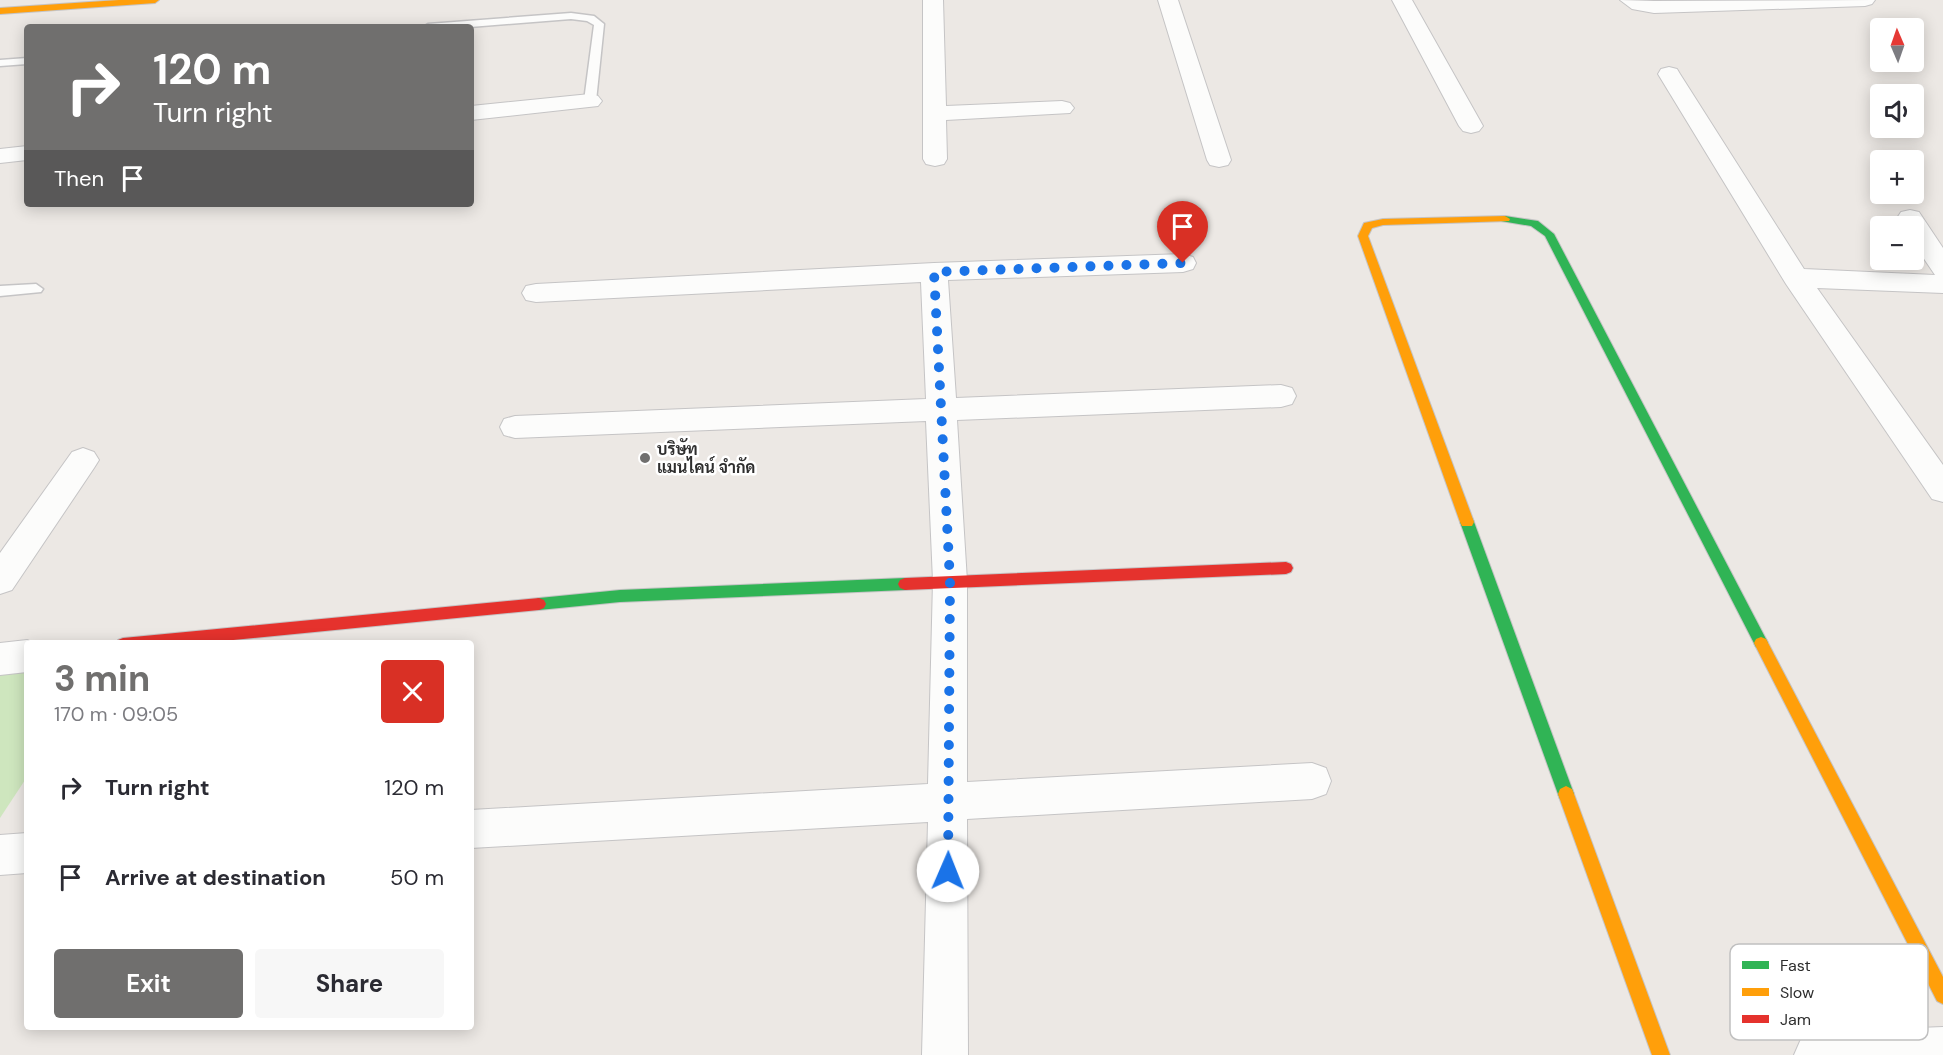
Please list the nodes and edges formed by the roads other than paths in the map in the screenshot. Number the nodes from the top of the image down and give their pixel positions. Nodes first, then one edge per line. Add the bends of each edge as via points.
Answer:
1 (22, 0) edge
2 (155, 0) edge
3 (933, 0) edge
4 (1168, 0) edge
5 (1402, 0) edge
6 (1630, 0) edge
7 (1865, 0) edge
8 (3, 14) edge
9 (467, 24) edge
10 (24, 61) edge
11 (0, 63) edge
12 (1669, 74) dead end
13 (590, 101) joint
14 (1062, 108) dead end
15 (474, 113) edge
16 (934, 114) junction
17 (1471, 126) dead end
18 (24, 153) edge
19 (0, 156) edge
20 (934, 159) dead end
21 (1219, 160) dead end
22 (1924, 239) edge
23 (1183, 263) dead end
24 (1943, 268) edge
25 (934, 272) junction
26 (1796, 278) junction
27 (1943, 284) edge
28 (36, 288) dead end
29 (0, 291) edge
30 (536, 293) dead end
31 (1281, 396) dead end
32 (942, 408) junction
33 (515, 428) dead end
34 (83, 460) dead end
35 (1943, 490) edge
36 (1286, 568) dead end
37 (0, 580) edge
38 (950, 581) junction
39 (164, 640) edge
40 (24, 656) edge
41 (0, 659) edge
42 (1312, 781) dead end
43 (949, 802) junction
44 (474, 829) edge
45 (24, 853) edge
46 (0, 855) edge
47 (1917, 944) edge
48 (1928, 966) edge
49 (1943, 995) edge
50 (1943, 1050) edge
51 (945, 1055) edge
52 (1661, 1055) edge
53 (1816, 1055) edge

1 - 8 street
2 - 8 street
3 - 16 street
4 - 21 street
5 - 17 street
6 - 7 street via 1654,8
9 - 13 lane via 590,18 599,24
10 - 11 lane
12 - 26 street
13 - 15 street
14 - 16 street
16 - 20 street
18 - 19 street
22 - 24 street
23 - 25 street
25 - 30 street
25 - 32 street
26 - 27 street
26 - 35 street
28 - 29 lane
31 - 32 street
32 - 33 street
32 - 38 street
34 - 37 street
36 - 38 street
38 - 39 street via 620,596
38 - 43 street
40 - 41 street
42 - 43 street
43 - 44 street
43 - 51 street
45 - 46 street
47 - 52 street via 1548,234 1534,223 1516,219 1368,225 1363,236
48 - 49 street
50 - 53 street

